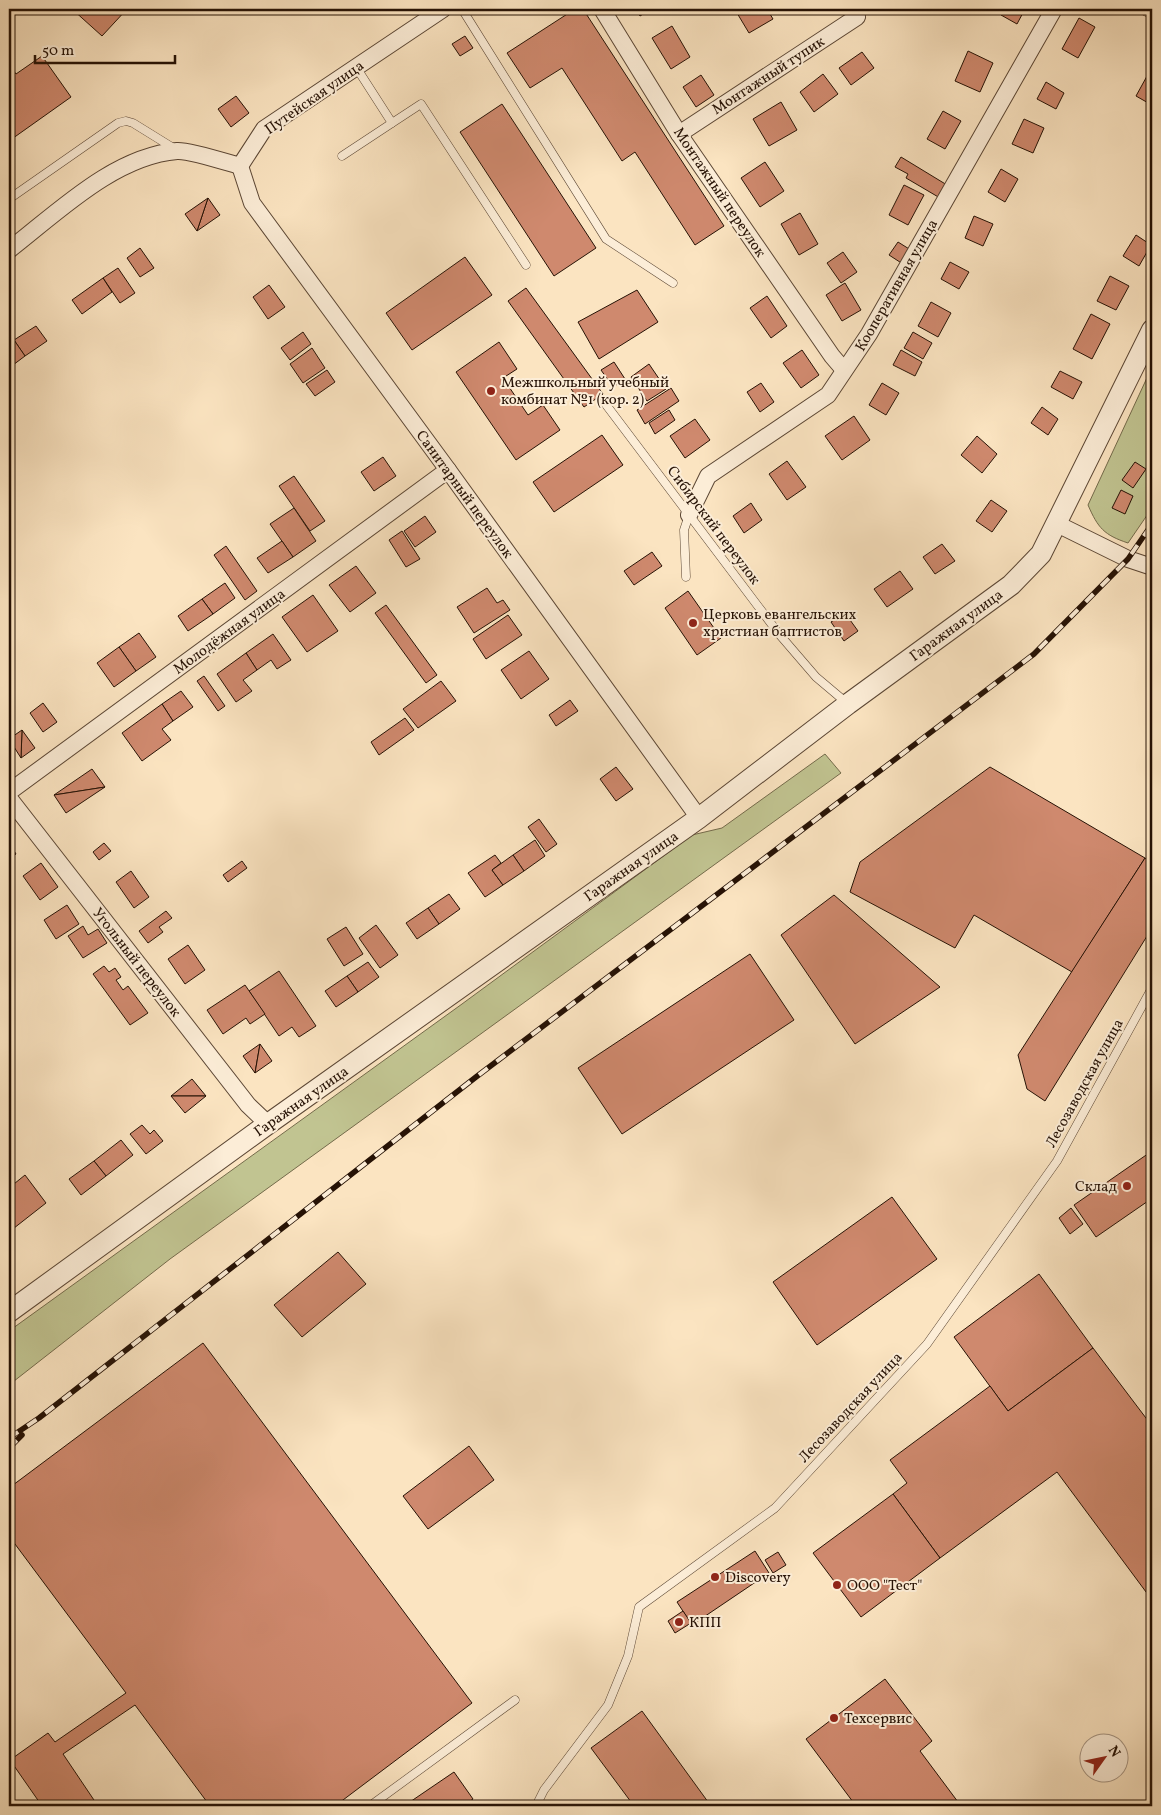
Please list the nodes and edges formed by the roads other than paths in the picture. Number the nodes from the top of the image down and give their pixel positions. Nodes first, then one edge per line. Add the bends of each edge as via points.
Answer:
1 (443, 9) edge
2 (462, 9) edge
3 (602, 9) edge
4 (1054, 9) edge
5 (1141, 9) edge
6 (1152, 15) edge
7 (857, 17) dead end
8 (356, 67) junction
9 (392, 123) junction
10 (679, 134) junction
11 (178, 150) junction
12 (342, 156) dead end
13 (240, 166) junction
14 (9, 199) edge
15 (9, 250) edge
16 (526, 265) dead end
17 (673, 283) dead end
18 (1152, 330) edge
19 (844, 370) junction
20 (604, 402) dead end
21 (448, 470) junction
22 (689, 515) junction
23 (1056, 523) junction
24 (1152, 567) edge
25 (686, 577) dead end
26 (848, 704) junction
27 (9, 792) edge
28 (9, 798) edge
29 (699, 818) junction
30 (1152, 988) edge
31 (268, 1124) junction
32 (9, 1312) edge
33 (515, 1700) dead end
34 (370, 1806) edge
35 (536, 1806) edge

1 - 8 street, Путейская улица
2 - 17 lane via 606,238
3 - 10 street, Монтажный переулок
4 - 19 street, Кооперативная улица via 869,334
5 - 6 lane
7 - 10 street, Монтажный тупик
8 - 9 lane
8 - 13 street, Путейская улица via 264,129
9 - 12 lane
9 - 16 lane via 421,104
10 - 19 street, Монтажный переулок
11 - 13 street
11 - 14 lane via 133,123 118,123
11 - 15 street via 141,158 97,181
13 - 21 street, Санитарный переулок via 252,203
18 - 23 street, Гаражная улица
19 - 22 street, Кооперативная улица via 828,395 708,476
20 - 22 lane, Сибирский переулок
21 - 27 street, Молодёжная улица
21 - 29 street, Санитарный переулок
22 - 25 lane via 684,530
22 - 26 lane, Сибирский переулок via 779,634 816,677
23 - 24 street via 1128,559
23 - 26 street, Гаражная улица via 1041,554 1011,585
26 - 29 street, Гаражная улица
28 - 31 street, Угольный переулок via 248,1105
29 - 31 street, Гаражная улица
30 - 35 lane, Лесозаводская улица via 1057,1161 927,1344 774,1508 639,1607 628,1656 608,1705 544,1790
31 - 32 street, Гаражная улица
33 - 34 lane

